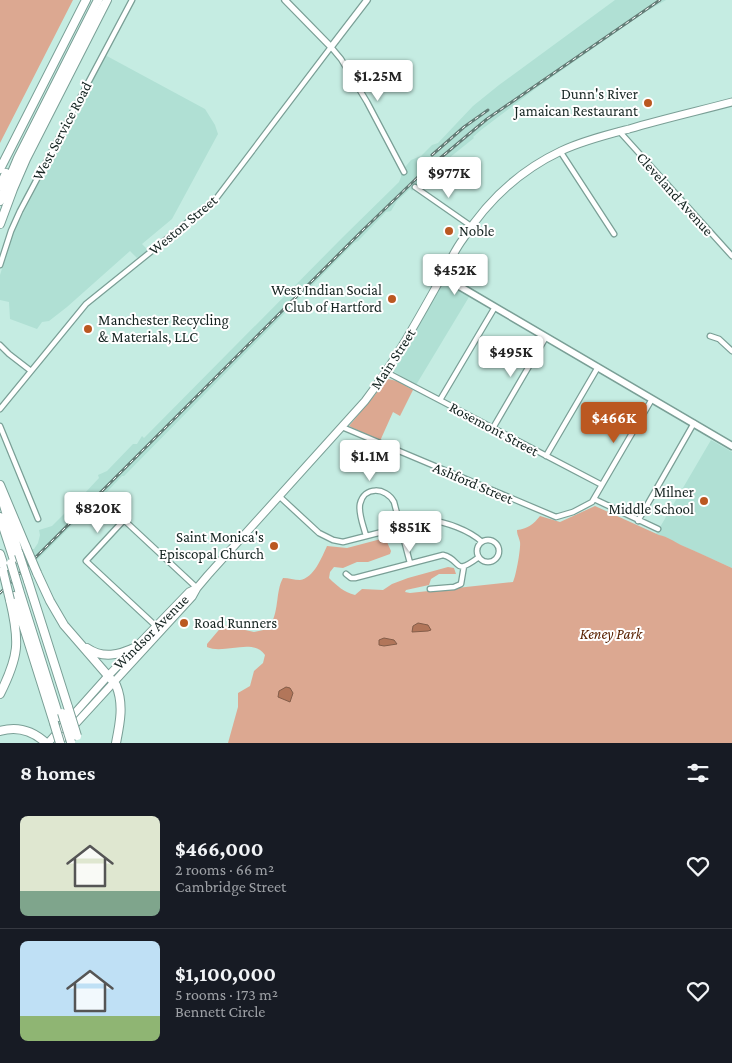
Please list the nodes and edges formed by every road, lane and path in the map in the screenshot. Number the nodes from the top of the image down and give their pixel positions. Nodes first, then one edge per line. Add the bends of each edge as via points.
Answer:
1 (86, 0) edge
2 (94, 0) edge
3 (98, 0) edge
4 (107, 0) edge
5 (132, 0) edge
6 (285, 0) edge
7 (366, 0) edge
8 (331, 47) junction
9 (732, 102) edge
10 (619, 131) junction
11 (560, 151) junction
12 (0, 169) edge
13 (404, 172) dead end
14 (0, 186) edge
15 (415, 187) dead end
16 (0, 201) edge
17 (0, 224) edge
18 (471, 226) junction
19 (614, 234) dead end
20 (732, 256) edge
21 (0, 265) edge
22 (442, 276) junction
23 (495, 307) junction
24 (710, 336) dead end
25 (546, 337) junction
26 (0, 345) edge
27 (732, 351) edge
28 (598, 367) junction
29 (31, 371) junction
30 (386, 372) junction
31 (652, 398) junction
32 (440, 400) junction
33 (0, 409) edge
34 (694, 424) junction
35 (0, 426) edge
36 (342, 426) junction
37 (493, 428) junction
38 (732, 446) edge
39 (546, 456) junction
40 (0, 485) edge
41 (602, 485) junction
42 (0, 492) edge
43 (279, 496) junction
44 (594, 499) junction
45 (0, 517) edge
46 (38, 519) dead end
47 (638, 521) junction
48 (400, 527) junction
49 (658, 529) dead end
50 (0, 530) edge
51 (366, 536) junction
52 (482, 542) junction
53 (1, 556) edge
54 (479, 557) junction
55 (10, 563) junction
56 (410, 563) junction
57 (464, 566) junction
58 (346, 574) dead end
59 (197, 588) junction
60 (430, 590) dead end
61 (19, 591) junction
62 (159, 629) junction
63 (75, 639) junction
64 (139, 649) junction
65 (111, 678) junction
66 (0, 694) edge
67 (61, 715) junction
68 (0, 731) edge
69 (45, 741) edge
70 (73, 741) edge
71 (59, 743) edge
72 (116, 743) edge

1 - 12 highway
2 - 14 highway
3 - 16 highway via 18,158
4 - 17 highway via 23,164
5 - 21 street, West Service Road via 20,211
6 - 8 street
7 - 8 street, Weston Street
8 - 13 street via 367,102
8 - 29 street, Weston Street via 215,200 86,304
9 - 10 main road, Main Street
10 - 11 main road, Main Street
10 - 20 street, Cleveland Avenue
11 - 18 main road, Main Street via 511,183
11 - 19 street
15 - 18 street
18 - 22 main road, Main Street
22 - 23 main road
22 - 30 main road, Main Street
23 - 25 main road
23 - 32 street
24 - 27 street via 719,339
25 - 28 main road
25 - 37 street
26 - 29 street
28 - 31 main road
28 - 39 street
29 - 33 street, Weston Street
30 - 32 street, Rosemont Street
30 - 36 main road, Main Street
31 - 34 main road
31 - 41 street
32 - 37 street, Rosemont Street
34 - 38 main road
34 - 47 street
35 - 46 street
36 - 43 main road, Main Street
36 - 44 street, Ashford Street via 549,515 563,516
37 - 39 street, Rosemont Street
39 - 41 street, Rosemont Street
40 - 63 highway, bridge via 37,573 57,614
41 - 44 street
42 - 55 highway
43 - 51 street via 326,537 343,542
43 - 59 main road, Main Street
44 - 47 street
45 - 55 highway
47 - 49 street
48 - 51 street
48 - 51 street via 390,496 381,490 370,491 363,497 360,507
48 - 52 street via 435,521 475,535
48 - 56 street
50 - 55 highway
52 - 54 street via 477,550
52 - 54 street via 489,540 496,544 499,554 491,562
53 - 55 highway
54 - 57 street
55 - 61 highway, bridge
55 - 61 highway, bridge
56 - 57 street via 443,555
56 - 58 street via 355,578
57 - 60 street via 461,584
59 - 62 main road, Windsor Avenue
59 - 62 street via 124,520 86,561
61 - 66 highway via 16,649 12,669
61 - 67 highway
61 - 67 highway
62 - 64 main road, Windsor Avenue
63 - 64 highway via 91,651 104,655
63 - 65 highway
64 - 65 main road, Windsor Avenue
65 - 69 main road, Windsor Avenue
65 - 71 main road, Windsor Avenue
65 - 72 highway via 121,706
67 - 70 highway, bridge
67 - 70 highway, bridge
67 - 71 highway, bridge
68 - 69 highway via 22,730

